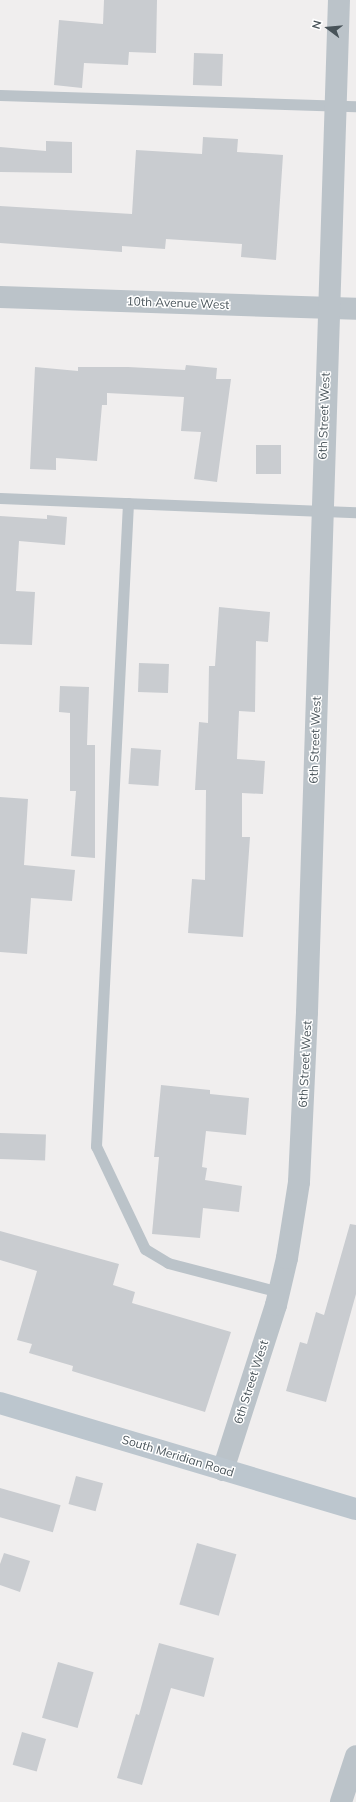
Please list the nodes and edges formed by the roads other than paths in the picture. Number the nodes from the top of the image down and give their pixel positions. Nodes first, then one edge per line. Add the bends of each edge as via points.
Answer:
1 (339, 0) edge
2 (0, 95) edge
3 (345, 105) edge
4 (0, 297) edge
5 (327, 308) junction
6 (356, 309) edge
7 (0, 498) edge
8 (128, 503) junction
9 (322, 511) junction
10 (356, 512) edge
11 (279, 1292) junction
12 (0, 1403) edge
13 (223, 1470) junction
14 (356, 1509) edge
15 (356, 1756) edge
16 (341, 1802) edge

1 - 3 street, 6th Street West
2 - 3 lane
3 - 5 street, 6th Street West
4 - 5 street, 10th Avenue West
5 - 6 street, 10th Avenue West
5 - 9 street, 6th Street West
7 - 8 lane
8 - 9 lane
8 - 11 lane via 96,1146 145,1249 168,1262
9 - 10 lane
9 - 11 street, 6th Street West via 307,1012 299,1182
11 - 13 street, 6th Street West
12 - 13 street, South Meridian Road
13 - 14 street, South Meridian Road
15 - 16 street

